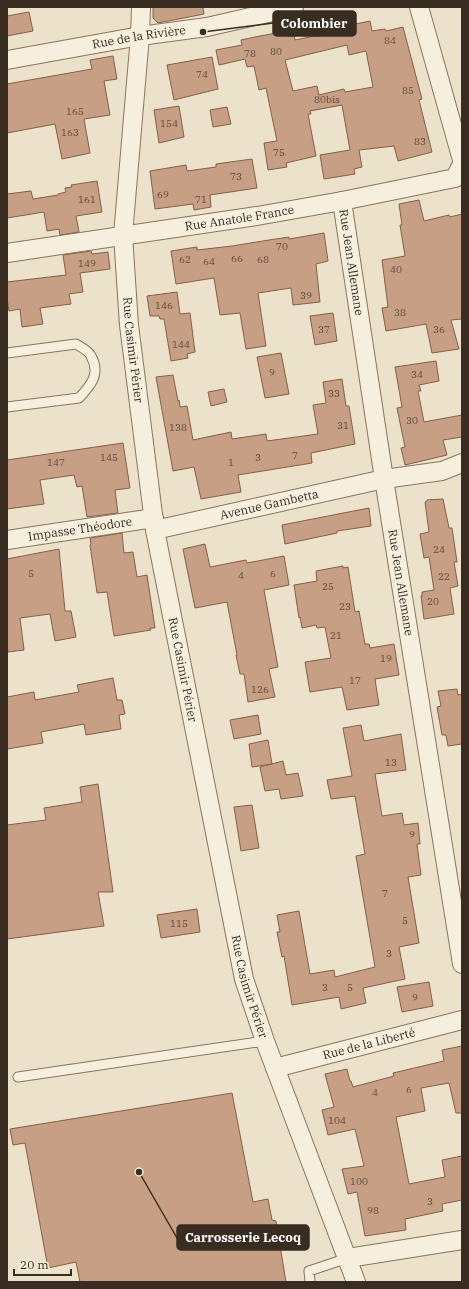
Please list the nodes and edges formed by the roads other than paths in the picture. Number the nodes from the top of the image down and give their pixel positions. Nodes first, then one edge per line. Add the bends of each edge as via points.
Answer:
1 (142, 7) edge
2 (294, 7) edge
3 (419, 7) edge
4 (140, 36) junction
5 (7, 60) edge
6 (462, 160) edge
7 (462, 164) edge
8 (342, 201) junction
9 (123, 235) junction
10 (7, 253) edge
11 (7, 353) edge
12 (7, 407) edge
13 (462, 463) edge
14 (384, 479) junction
15 (154, 524) junction
16 (7, 540) edge
17 (462, 964) edge
18 (462, 1020) edge
19 (265, 1041) junction
20 (275, 1068) junction
21 (18, 1077) dead end
22 (462, 1240) edge
23 (348, 1258) junction
24 (310, 1282) edge
25 (356, 1282) edge

1 - 4 street, Rue Casimir Périer
2 - 4 street, Rue de la Rivière via 207,27
3 - 6 street
4 - 5 street, Rue de la Rivière
4 - 9 street, Rue Casimir Périer
7 - 8 street, Rue Anatole France via 456,178
8 - 9 street, Rue Anatole France
8 - 14 street, Rue Jean Allemane
9 - 10 street, Rue Anatole France
9 - 15 street, Rue Casimir Périer via 129,325
11 - 12 lane via 76,344 91,355 95,369 93,382 79,398
13 - 14 street, Avenue Gambetta via 442,470
14 - 15 street, Avenue Gambetta
14 - 17 street, Rue Jean Allemane
15 - 16 street, Impasse Théodore
15 - 19 street, Rue Casimir Périer via 244,979
18 - 20 street, Rue de la Liberté
19 - 20 street, Rue Casimir Périer
19 - 21 lane
20 - 23 street, Rue Casimir Périer
22 - 23 street
23 - 24 lane via 309,1271
23 - 25 street, Rue Casimir Périer

